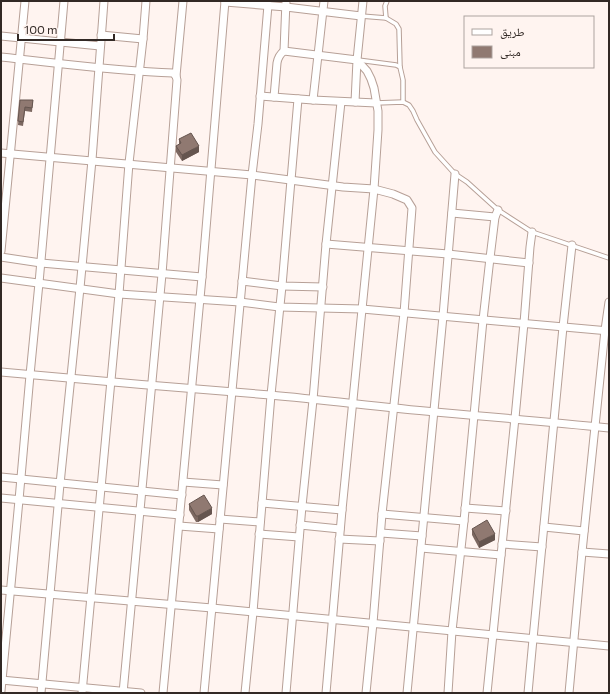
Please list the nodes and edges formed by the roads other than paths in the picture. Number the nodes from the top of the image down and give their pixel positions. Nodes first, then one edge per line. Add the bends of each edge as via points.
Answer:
1 (25, 1) edge
2 (64, 1) edge
3 (104, 1) edge
4 (146, 1) edge
5 (183, 1) edge
6 (324, 1) edge
7 (363, 1) edge
8 (387, 1) edge
9 (225, 2) edge
10 (286, 4) edge
11 (268, 6) junction
12 (323, 12) junction
13 (361, 16) junction
14 (386, 18) junction
15 (101, 35) junction
16 (1, 36) edge
17 (22, 38) junction
18 (143, 39) junction
19 (60, 42) junction
20 (100, 46) junction
21 (284, 51) junction
22 (318, 55) junction
23 (1, 57) edge
24 (19, 59) junction
25 (357, 60) junction
26 (58, 63) junction
27 (400, 67) junction
28 (98, 68) junction
29 (139, 72) junction
30 (176, 76) junction
31 (260, 96) junction
32 (274, 97) junction
33 (298, 99) junction
34 (313, 100) junction
35 (341, 102) junction
36 (355, 102) junction
37 (403, 102) junction
38 (376, 103) junction
39 (1, 153) edge
40 (10, 153) junction
41 (50, 157) junction
42 (92, 160) junction
43 (129, 163) junction
44 (170, 167) junction
45 (211, 170) junction
46 (455, 174) junction
47 (252, 175) junction
48 (292, 180) junction
49 (332, 186) junction
50 (374, 189) junction
51 (498, 210) junction
52 (452, 213) junction
53 (496, 217) junction
54 (532, 232) junction
55 (326, 244) junction
56 (572, 245) junction
57 (368, 248) junction
58 (1, 251) edge
59 (408, 251) junction
60 (448, 254) junction
61 (1, 257) edge
62 (490, 258) junction
63 (609, 258) edge
64 (41, 263) junction
65 (529, 263) junction
66 (82, 267) junction
67 (121, 271) junction
68 (162, 274) junction
69 (202, 277) junction
70 (1, 278) edge
71 (242, 281) junction
72 (39, 283) junction
73 (282, 286) junction
74 (323, 287) junction
75 (80, 288) junction
76 (119, 294) junction
77 (159, 297) junction
78 (200, 300) junction
79 (240, 302) junction
80 (609, 302) edge
81 (279, 307) junction
82 (321, 308) junction
83 (362, 309) junction
84 (404, 313) junction
85 (443, 316) junction
86 (483, 320) junction
87 (524, 323) junction
88 (563, 327) junction
89 (607, 330) edge
90 (1, 372) edge
91 (30, 375) junction
92 (71, 378) junction
93 (111, 381) junction
94 (151, 385) junction
95 (192, 390) junction
96 (232, 393) junction
97 (271, 396) junction
98 (313, 400) junction
99 (352, 404) junction
100 (394, 407) junction
101 (433, 412) junction
102 (473, 415) junction
103 (515, 418) junction
104 (554, 422) junction
105 (595, 426) junction
106 (609, 428) edge
107 (1, 478) edge
108 (21, 479) junction
109 (183, 482) junction
110 (60, 484) junction
111 (222, 485) junction
112 (101, 487) junction
113 (142, 491) junction
114 (182, 496) junction
115 (1, 498) edge
116 (19, 500) junction
117 (262, 503) junction
118 (59, 504) junction
119 (302, 506) junction
120 (99, 508) junction
121 (465, 508) junction
122 (342, 510) junction
123 (140, 511) junction
124 (506, 511) junction
125 (382, 514) junction
126 (180, 515) junction
127 (423, 517) junction
128 (220, 519) junction
129 (464, 521) junction
130 (260, 522) junction
131 (300, 525) junction
132 (179, 526) junction
133 (544, 527) junction
134 (340, 528) junction
135 (219, 529) junction
136 (584, 531) junction
137 (381, 533) junction
138 (259, 534) junction
139 (422, 536) junction
140 (299, 537) junction
141 (339, 539) junction
142 (380, 541) junction
143 (502, 544) junction
144 (542, 547) junction
145 (420, 548) junction
146 (461, 552) junction
147 (582, 552) junction
148 (609, 554) edge
149 (501, 555) junction
150 (1, 590) edge
151 (10, 591) junction
152 (50, 594) junction
153 (91, 597) junction
154 (132, 601) junction
155 (172, 604) junction
156 (212, 608) junction
157 (253, 612) junction
158 (293, 616) junction
159 (333, 620) junction
160 (373, 623) junction
161 (414, 627) junction
162 (452, 631) junction
163 (493, 635) junction
164 (533, 639) junction
165 (574, 643) junction
166 (609, 646) edge
167 (2, 680) edge
168 (42, 684) junction
169 (82, 690) edge
170 (1, 691) edge
171 (123, 692) edge
172 (41, 693) edge
173 (141, 693) edge
174 (164, 693) edge
175 (204, 693) edge
176 (244, 693) edge
177 (286, 693) edge
178 (326, 693) edge
179 (366, 693) edge
180 (406, 693) edge
181 (448, 693) edge
182 (488, 693) edge
183 (528, 693) edge
184 (569, 693) edge

1 - 17 street
2 - 19 street
3 - 15 street
4 - 18 street
5 - 30 street
6 - 12 street
7 - 13 street
8 - 14 lane
9 - 11 street
9 - 45 street
10 - 11 street
10 - 12 street
10 - 21 street
11 - 31 street
12 - 13 street
12 - 22 street
13 - 14 lane
13 - 25 street
14 - 27 lane via 400,29
15 - 18 street
15 - 20 street
16 - 17 street
17 - 19 street
17 - 24 street
18 - 29 street
19 - 20 street
19 - 26 street
20 - 28 street
21 - 22 street
21 - 32 street via 277,62
22 - 25 street
22 - 34 street
23 - 24 street
24 - 26 street
24 - 40 street
25 - 27 lane
25 - 36 street
25 - 38 street via 371,79
26 - 28 street
26 - 41 street
27 - 37 lane
28 - 29 street
28 - 42 street
29 - 30 street via 173,73
29 - 43 street
30 - 44 street
31 - 32 street
31 - 47 street
32 - 33 street
33 - 34 street
33 - 48 street
34 - 35 street
35 - 36 street
35 - 49 street
36 - 38 street
37 - 38 lane
37 - 46 lane via 413,111 435,152
38 - 50 street via 378,130
39 - 40 street
40 - 41 street
40 - 58 street
41 - 42 street
41 - 64 street
42 - 43 street
42 - 66 street
43 - 44 street
43 - 67 street
44 - 45 street
44 - 68 street
45 - 47 street
45 - 69 street
46 - 51 lane
46 - 52 street
47 - 48 street
47 - 71 street
48 - 49 street
48 - 73 street
49 - 50 street
49 - 55 street
50 - 57 street
50 - 59 street via 407,200 412,208
51 - 53 street
51 - 54 lane
52 - 53 street
52 - 60 street
53 - 62 street
54 - 56 lane
54 - 65 street
55 - 57 street
55 - 74 street
56 - 63 lane
56 - 88 street
57 - 59 street
57 - 83 street
59 - 60 street
59 - 84 street
60 - 62 street
60 - 85 street
61 - 64 street
62 - 65 street
62 - 86 street
64 - 66 street
64 - 72 street
65 - 87 street
66 - 67 street
66 - 75 street
67 - 68 street
67 - 76 street
68 - 69 street
68 - 77 street
69 - 78 street
70 - 72 street
71 - 73 street
71 - 79 street
72 - 75 street
72 - 91 street
73 - 74 street
73 - 81 street
74 - 82 street
75 - 76 street
75 - 92 street
76 - 77 street
76 - 93 street
77 - 78 street
77 - 94 street
78 - 79 street
78 - 95 street
79 - 81 street
79 - 96 street
80 - 89 street
81 - 82 street
81 - 97 street
82 - 83 street
82 - 98 street
83 - 84 street
83 - 99 street
84 - 85 street
84 - 100 street
85 - 86 street
85 - 101 street
86 - 87 street
86 - 102 street
87 - 88 street
87 - 103 street
88 - 89 street
88 - 104 street
89 - 105 street
90 - 91 street
91 - 92 street
91 - 108 street
92 - 93 street
92 - 110 street
93 - 94 street
93 - 112 street
94 - 95 street
94 - 113 street
95 - 96 street
95 - 109 street
96 - 97 street
96 - 111 street
97 - 98 street
97 - 117 street
98 - 99 street
98 - 119 street
99 - 100 street
99 - 122 street
100 - 101 street
100 - 125 street
101 - 102 street
101 - 127 street
102 - 103 street
102 - 121 street
103 - 104 street
103 - 124 street
104 - 105 street
104 - 133 street
105 - 106 street
105 - 136 street
107 - 108 street
108 - 110 street
108 - 116 street
109 - 111 street
109 - 114 street
110 - 112 street
110 - 118 street
111 - 128 street
112 - 113 street
112 - 120 street
113 - 114 street
113 - 123 street
114 - 126 street
115 - 116 street
116 - 118 street
116 - 151 street
117 - 119 street
117 - 130 street
118 - 120 street
118 - 152 street
119 - 122 street
119 - 131 street
120 - 123 street
120 - 153 street
121 - 124 street
121 - 129 street
122 - 134 street
123 - 126 street
123 - 154 street
124 - 143 street
125 - 127 street
125 - 137 street
126 - 132 street
127 - 129 street
127 - 139 street
128 - 130 street
128 - 135 street
129 - 146 street
130 - 138 street
131 - 134 street
131 - 140 street
132 - 135 street
132 - 155 street
133 - 136 street
133 - 144 street
134 - 141 street
135 - 156 street
136 - 147 street
137 - 139 street
137 - 142 street
138 - 140 street
138 - 157 street
139 - 145 street
140 - 158 street
141 - 142 street
141 - 159 street
142 - 160 street
143 - 144 street
143 - 149 street
144 - 164 street
145 - 146 street
145 - 161 street
146 - 149 street
146 - 162 street
147 - 148 street
147 - 165 street
149 - 163 street
150 - 151 street
151 - 152 street
151 - 167 street
152 - 153 street
152 - 168 street
153 - 154 street
153 - 169 street
154 - 155 street
154 - 171 street
155 - 156 street
155 - 174 street
156 - 157 street
156 - 175 street
157 - 158 street
157 - 176 street
158 - 159 street
158 - 177 street
159 - 160 street
159 - 178 street
160 - 161 street
160 - 179 street
161 - 162 street
161 - 180 street
162 - 163 street
162 - 181 street
163 - 164 street
163 - 182 street
164 - 165 street
164 - 183 street
165 - 166 street
165 - 184 street
167 - 168 street
167 - 170 street
168 - 169 street
168 - 172 street
169 - 171 street
171 - 173 street

